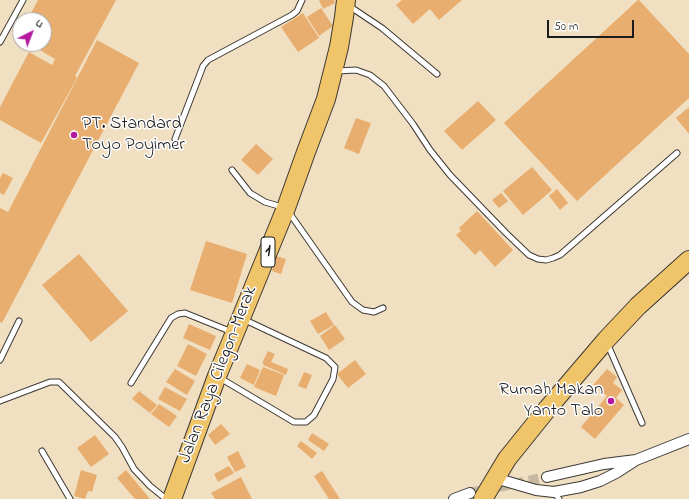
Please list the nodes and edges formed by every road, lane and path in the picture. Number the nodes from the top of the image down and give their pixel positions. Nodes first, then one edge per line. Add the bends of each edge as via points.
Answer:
1 (23, 0) edge
2 (302, 0) edge
3 (345, 1) edge
4 (0, 42) edge
5 (333, 71) junction
6 (437, 74) dead end
7 (175, 139) dead end
8 (677, 153) dead end
9 (232, 170) dead end
10 (286, 208) junction
11 (689, 260) edge
12 (383, 308) dead end
13 (19, 320) dead end
14 (238, 325) junction
15 (606, 340) junction
16 (0, 360) edge
17 (217, 376) junction
18 (131, 383) dead end
19 (0, 402) edge
20 (642, 423) dead end
21 (689, 438) edge
22 (42, 451) dead end
23 (636, 460) junction
24 (547, 477) tunnel mouth
25 (495, 478) junction
26 (476, 496) edge
27 (557, 496) edge
28 (70, 499) edge
29 (166, 499) edge
30 (172, 499) edge
31 (454, 499) edge

1 - 4 lane
2 - 7 lane via 292,15 208,60 203,66
3 - 5 highway, Jalan Raya Cilegon-Merak / 1 via 343,25
3 - 6 lane
5 - 8 lane via 356,70 370,75 384,86 450,175 529,255 538,259 546,260 560,255
5 - 10 highway, Jalan Raya Cilegon-Merak / 1 via 326,99
9 - 10 lane via 250,193 265,202
10 - 12 lane via 352,302 368,311 374,312
10 - 14 highway, Jalan Raya Cilegon-Merak / 1
11 - 15 highway via 638,306
13 - 16 lane
14 - 17 highway, Jalan Raya Cilegon-Merak / 1
14 - 17 lane via 326,358 335,367 333,379 314,415 306,422 294,422
14 - 18 lane via 184,313 178,314 171,318
15 - 20 lane
15 - 25 highway via 548,408
17 - 30 highway, Jalan Raya Cilegon-Merak / 1
19 - 29 lane via 50,382 59,382 115,437 134,469
21 - 23 street
22 - 28 lane
23 - 24 street via 604,464
23 - 27 street via 600,481
25 - 26 highway
25 - 27 street
26 - 31 street

